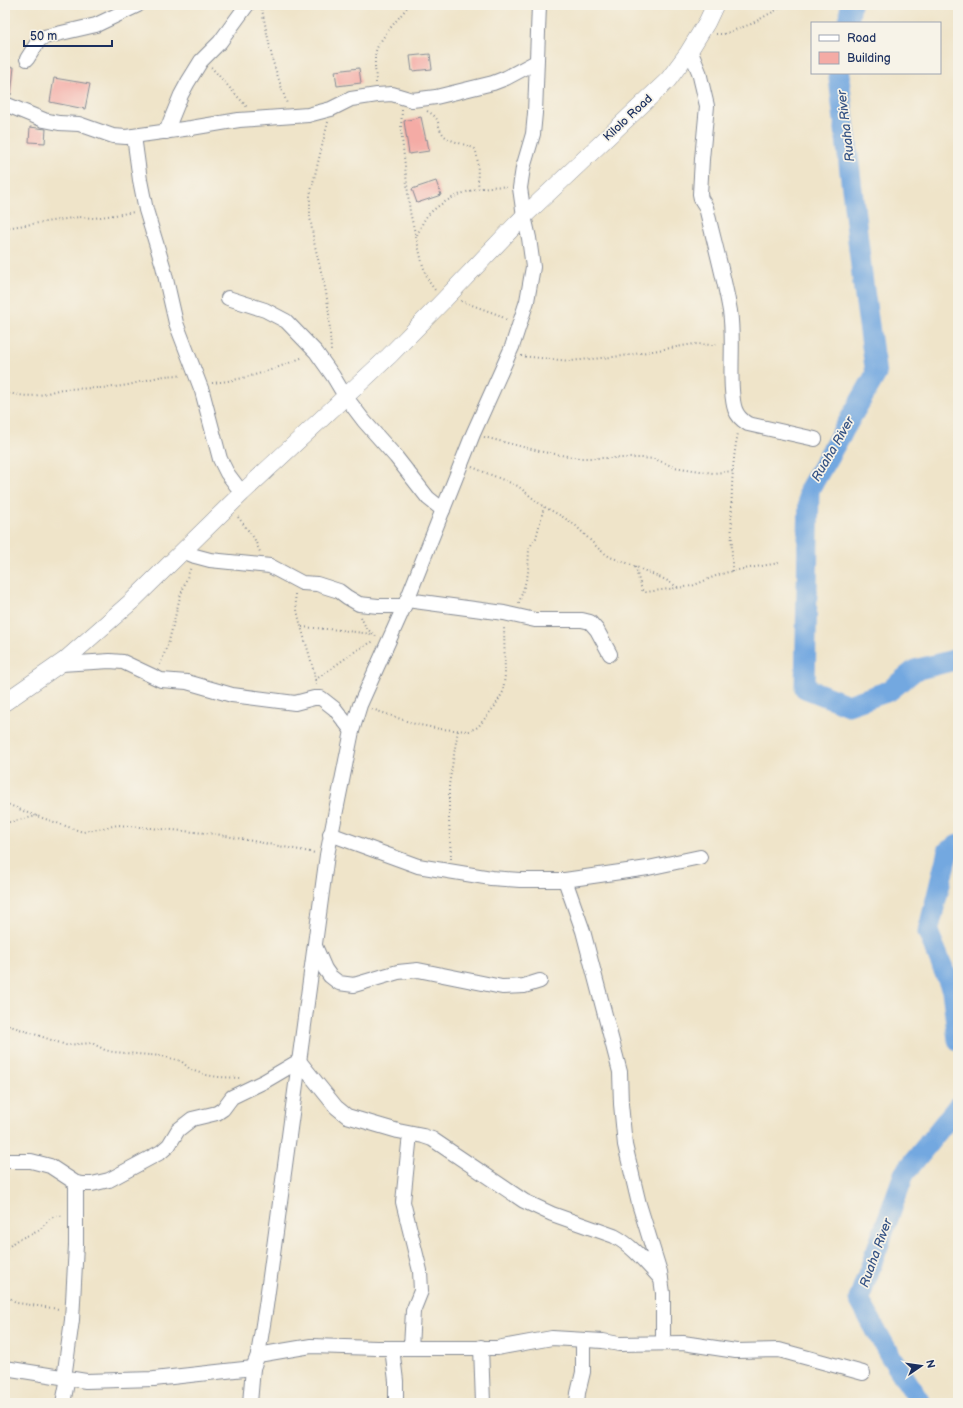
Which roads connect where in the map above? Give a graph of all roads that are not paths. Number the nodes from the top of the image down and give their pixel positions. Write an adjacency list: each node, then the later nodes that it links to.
1 (138, 5): 6 (street)
2 (247, 5): 9 (street)
3 (539, 5): 7 (street)
4 (715, 5): 5 (main road, Kilolo Road)
5 (690, 50): 11 (main road, Kilolo Road); 14 (street)
6 (27, 59)
7 (536, 62): 9 (street); 11 (street)
8 (5, 104): 10 (street)
9 (166, 132): 10 (street)
10 (134, 136): 15 (street)
11 (524, 216): 13 (main road, Kilolo Road); 16 (street)
12 (228, 298): 13 (street)
13 (345, 396): 15 (main road, Kilolo Road); 16 (street)
14 (815, 439)
15 (242, 493): 17 (main road, Kilolo Road)
16 (443, 510): 18 (street)
17 (189, 554): 18 (street); 20 (main road, Kilolo Road)
18 (406, 603): 19 (street); 22 (street)
19 (610, 654)
20 (61, 664): 21 (main road, Kilolo Road); 22 (street)
21 (5, 702)
22 (352, 731): 23 (street)
23 (330, 834): 25 (street); 26 (street)
24 (700, 857): 25 (street)
25 (566, 880): 32 (street)
26 (315, 946): 27 (street); 28 (street)
27 (540, 981)
28 (299, 1061): 29 (street); 31 (street); 38 (street)
29 (410, 1134): 32 (street); 37 (street)
30 (5, 1161): 31 (street)
31 (76, 1183): 41 (street)
32 (661, 1279): 34 (street)
33 (583, 1341): 34 (street); 35 (street); 46 (street)
34 (663, 1343): 40 (street)
35 (481, 1347): 37 (street); 45 (street)
36 (392, 1348): 37 (street); 38 (street); 44 (street)
37 (411, 1348)
38 (255, 1361): 41 (street); 43 (street)
39 (5, 1368): 41 (street)
40 (863, 1373)
41 (66, 1378): 42 (street)
42 (63, 1403)
43 (250, 1403)
44 (396, 1403)
45 (482, 1403)
46 (578, 1403)

